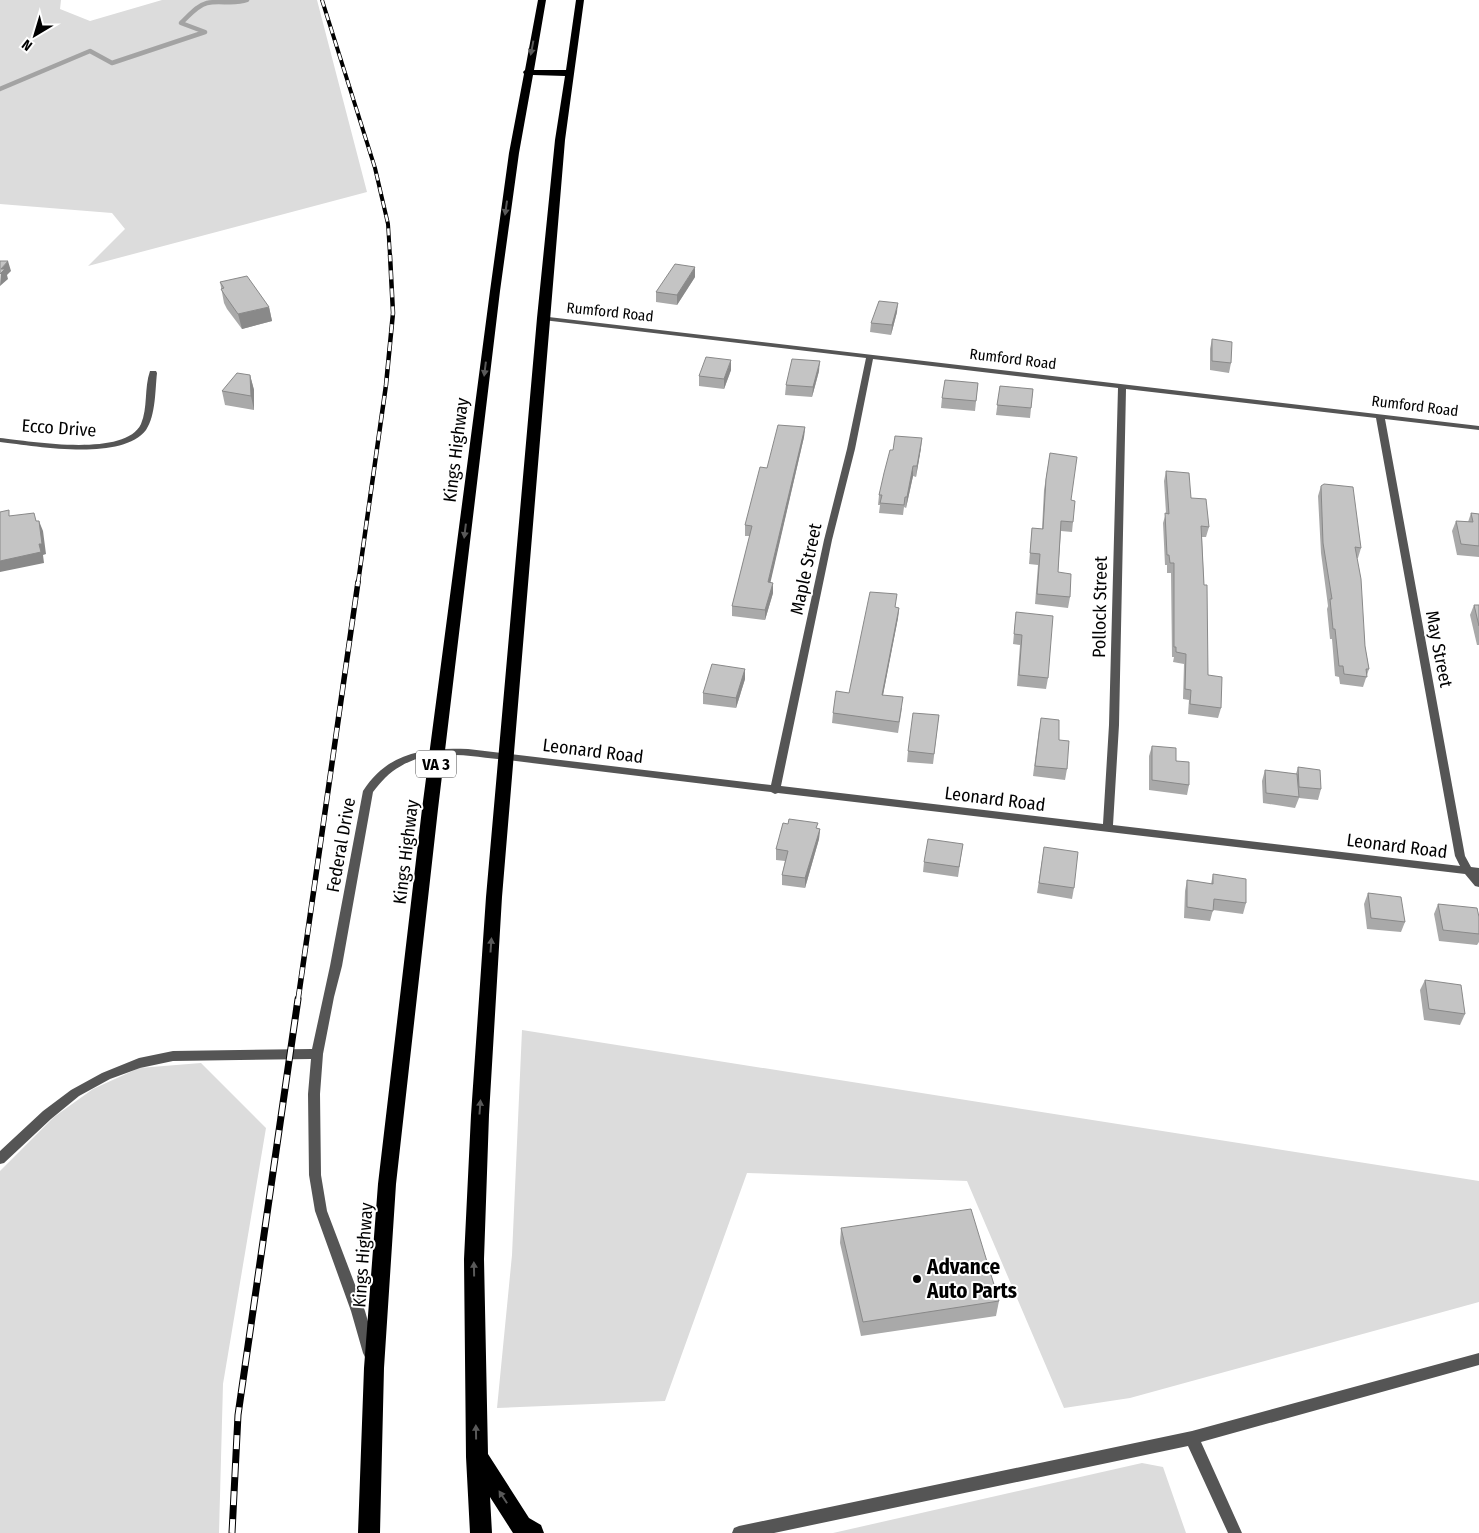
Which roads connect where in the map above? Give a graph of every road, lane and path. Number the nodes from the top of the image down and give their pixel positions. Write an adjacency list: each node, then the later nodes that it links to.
1 (542, 0): 3 (highway, Kings Highway / VA 3, one-way to 3)
2 (580, 0): 4 (highway)
3 (527, 72): 4 (highway); 12 (highway, Kings Highway / VA 3, one-way to 12)
4 (569, 73): 5 (highway)
5 (543, 318): 6 (street, Rumford Road); 13 (highway)
6 (870, 356): 8 (street, Rumford Road); 14 (street, Maple Street)
7 (153, 373): 11 (street, Ecco Drive)
8 (1122, 386): 9 (street, Rumford Road); 15 (street, Pollock Street)
9 (1380, 416): 10 (street, Rumford Road); 16 (street, May Street)
10 (1479, 428)
11 (0, 440)
12 (438, 750): 13 (street, Federal Drive); 18 (street, Federal Drive); 21 (highway, Kings Highway / VA 3)
13 (507, 757): 14 (street, Leonard Road); 23 (highway, one-way to 13)
14 (775, 790): 15 (street, Leonard Road)
15 (1108, 829): 16 (street, Leonard Road)
16 (1474, 872): 17 (street, May Street)
17 (1479, 883)
18 (318, 1054): 19 (street); 21 (street, Federal Drive)
19 (0, 1159)
20 (1479, 1359): 22 (street)
21 (374, 1368): 24 (highway, Kings Highway / VA 3)
22 (1192, 1438): 27 (street); 28 (street)
23 (477, 1456): 25 (highway); 26 (highway, one-way to 23)
24 (369, 1533)
25 (480, 1533)
26 (534, 1533)
27 (740, 1533)
28 (1235, 1533)

